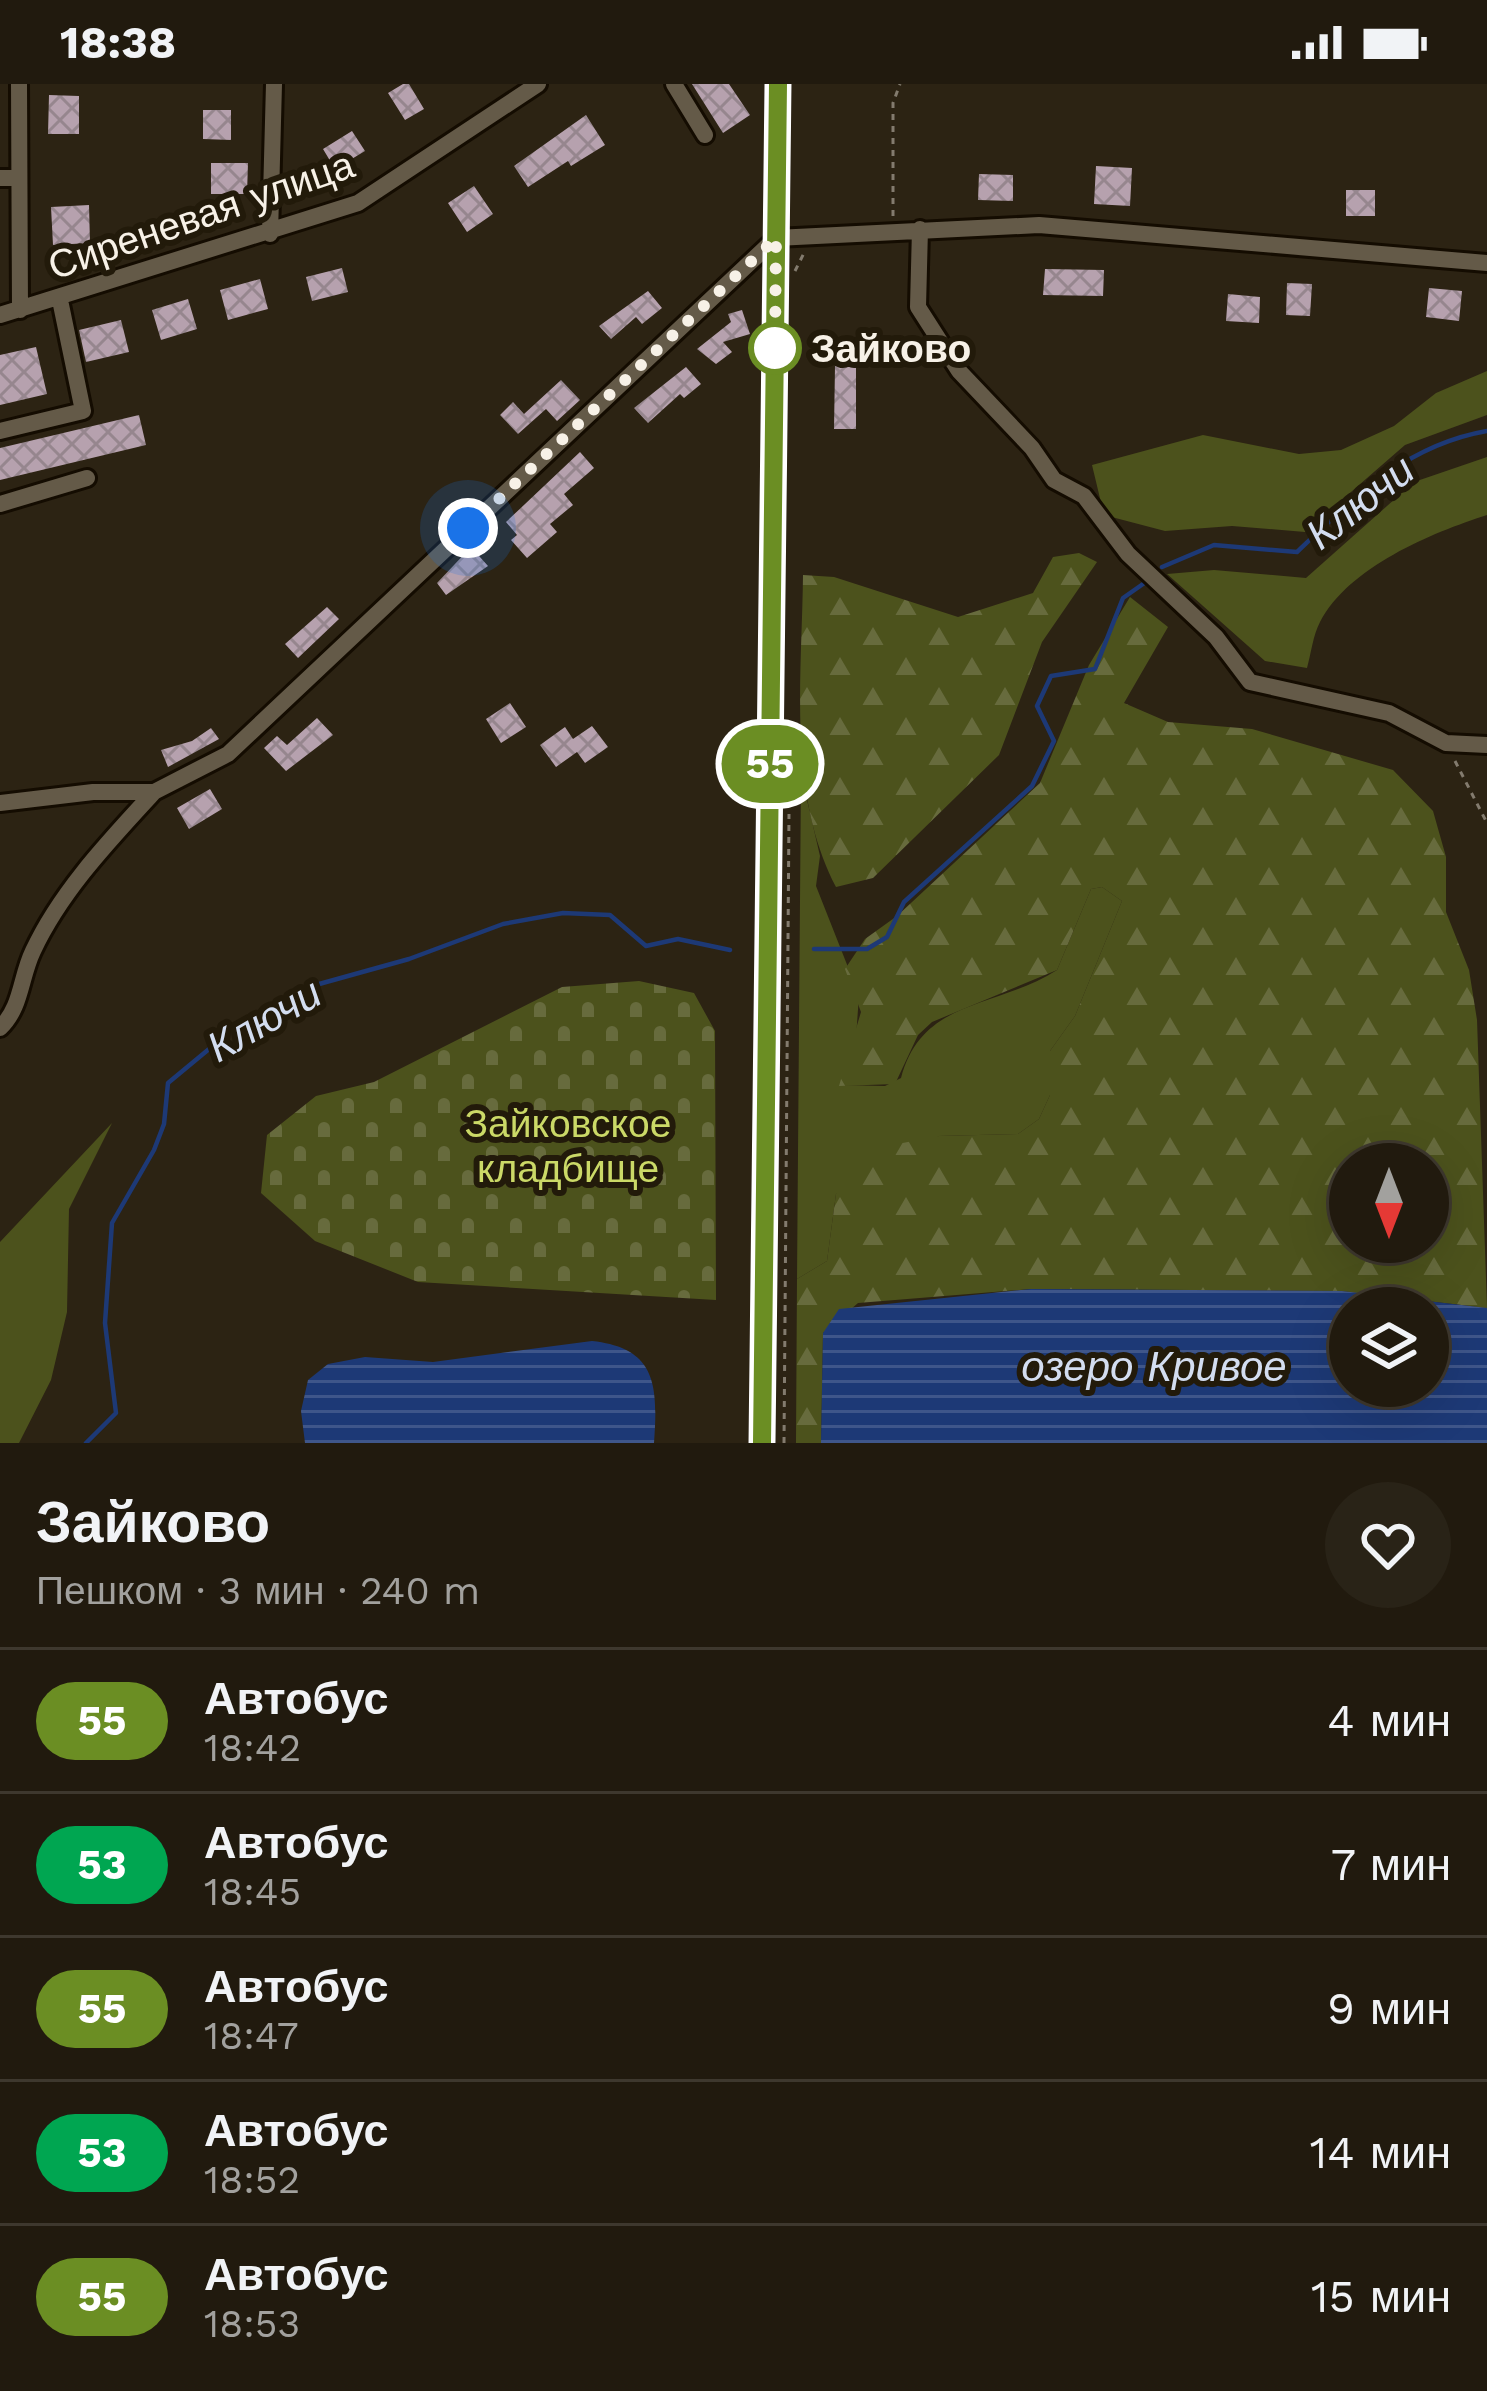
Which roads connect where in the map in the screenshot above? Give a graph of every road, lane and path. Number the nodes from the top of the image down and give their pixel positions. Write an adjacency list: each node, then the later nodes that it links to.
1 (19, 84): 8 (street)
2 (274, 84): 11 (street)
3 (538, 84): 11 (street, Сиреневая улица)
4 (674, 84): 7 (street)
5 (778, 84): 13 (main road)
6 (900, 84): 10 (path)
7 (705, 135)
8 (9, 178): 17 (street)
9 (920, 229): 10 (street); 14 (street); 22 (street)
10 (893, 230): 12 (street)
11 (270, 234): 16 (street, Сиреневая улица)
12 (803, 234): 13 (street); 15 (path)
13 (776, 238): 24 (street); 29 (main road)
14 (1487, 263)
15 (793, 274)
16 (60, 300): 17 (street, Сиреневая улица); 19 (street)
17 (20, 310): 18 (street, Сиреневая улица)
18 (0, 315)
19 (0, 430)
20 (87, 478): 21 (street)
21 (0, 504)
22 (1446, 743): 23 (street); 27 (path)
23 (1487, 745)
24 (154, 792): 26 (street); 28 (street)
25 (789, 799): 30 (path)
26 (0, 802)
27 (1487, 823)
28 (0, 1028)
29 (762, 1443)
30 (784, 1443)

